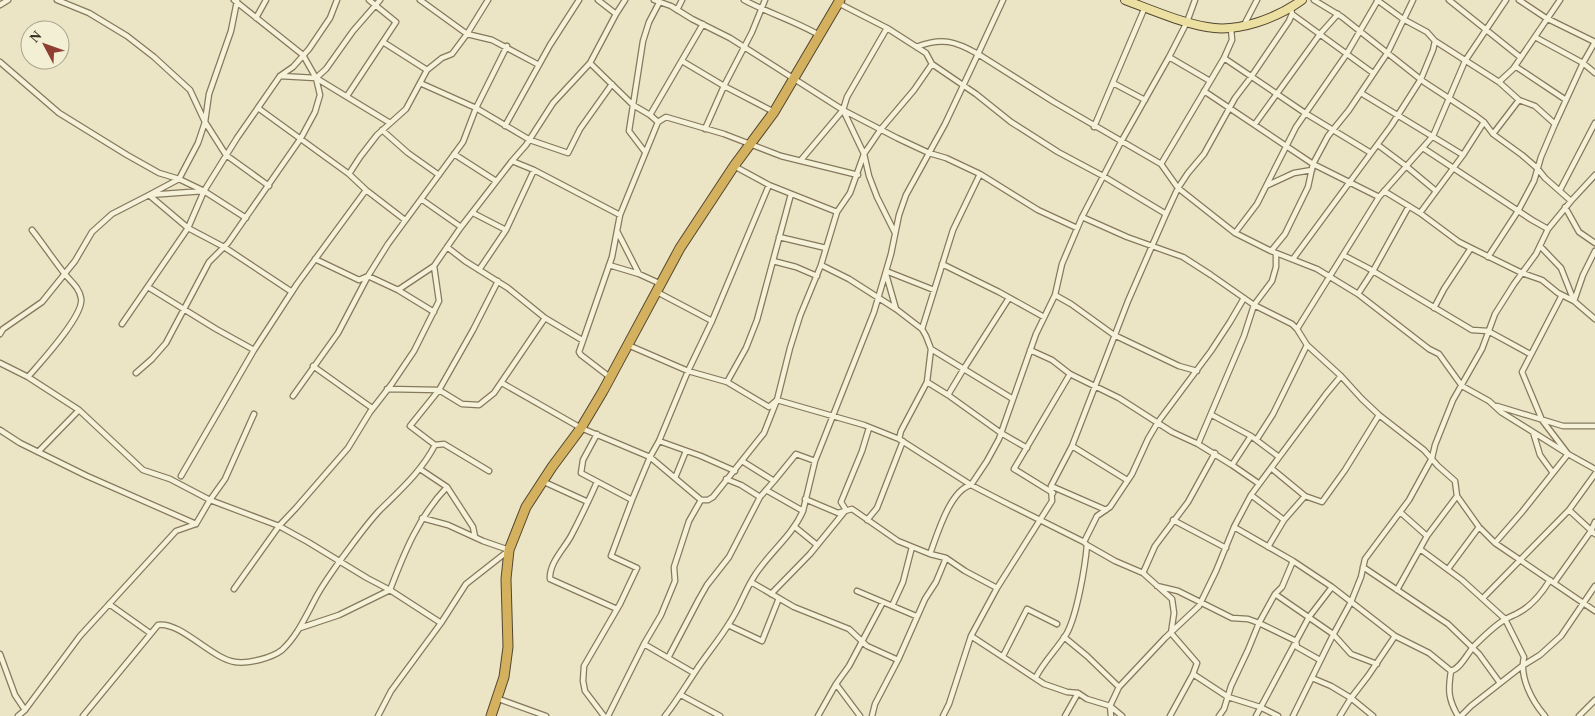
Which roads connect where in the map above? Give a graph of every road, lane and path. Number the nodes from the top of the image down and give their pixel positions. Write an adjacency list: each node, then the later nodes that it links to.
1 (8, 0): 30 (street)
2 (57, 0): 106 (street)
3 (266, 0): 39 (street)
4 (337, 0): 61 (street)
5 (369, 0): 32 (street)
6 (380, 0): 32 (street)
7 (420, 0): 49 (street)
8 (488, 0): 49 (street)
9 (579, 0): 71 (street)
10 (598, 0): 37 (street)
11 (625, 0): 37 (street)
12 (654, 0): 31 (street)
13 (682, 0): 34 (street)
14 (744, 0): 35 (street)
15 (765, 0): 35 (street)
16 (1003, 0): 60 (street)
17 (1125, 0): 33 (main road)
18 (1195, 0): 42 (street)
19 (1258, 0): 44 (street)
20 (1302, 0): 36 (main road)
21 (1314, 0): 38 (street)
22 (1378, 0): 41 (street); 48 (street)
23 (1413, 0): 41 (street)
24 (1449, 0): 47 (street)
25 (1506, 0): 47 (street)
26 (1519, 0): 40 (street)
27 (1560, 0): 40 (street)
28 (236, 1): 39 (street); 106 (street)
29 (839, 1): 45 (street); 51 (highway)
30 (2, 3)
31 (660, 3): 34 (street); 97 (street)
32 (376, 5): 53 (street); 79 (street)
33 (1145, 7): 42 (main road); 85 (street)
34 (677, 10): 43 (street)
35 (762, 10): 51 (street); 57 (street)
36 (1292, 11): 44 (main road); 50 (street); 78 (street)
37 (616, 14): 69 (street)
38 (1338, 14): 48 (street); 50 (street)
39 (256, 18): 61 (street)
40 (1546, 18): 52 (street); 55 (street)
41 (1403, 19): 54 (street); 59 (street)
42 (1187, 22): 46 (main road); 63 (street)
43 (703, 24): 57 (street); 66 (street)
44 (1244, 25): 46 (main road)
45 (887, 28): 58 (street); 101 (street)
46 (1231, 28): 65 (street)
47 (1486, 30): 64 (street); 67 (street)
48 (1360, 31): 59 (street); 62 (street)
49 (467, 34): 56 (street); 74 (street)
50 (1320, 34): 62 (street); 91 (street)
51 (819, 35): 81 (highway)
52 (1535, 36): 64 (street); 70 (street)
53 (383, 42): 74 (street); 92 (street)
54 (1435, 42): 67 (street); 80 (street)
55 (1595, 42): 70 (street)
56 (507, 46): 71 (street); 99 (street)
57 (744, 47): 81 (street); 87 (street)
58 (916, 47): 60 (street); 72 (street)
59 (1388, 52): 75 (street); 80 (street)
60 (978, 54): 88 (street); 114 (street)
61 (303, 55): 77 (street); 79 (street)
62 (1346, 55): 75 (street); 103 (street)
63 (1170, 57): 82 (street); 94 (street)
64 (1520, 57): 73 (street)
65 (1224, 58): 78 (street); 82 (street)
66 (682, 61): 87 (street); 104 (street)
67 (1465, 61): 83 (street); 93 (street)
68 (0, 62): 151 (street)
69 (590, 63): 86 (street); 122 (street)
70 (1583, 63): 76 (street); 96 (street)
71 (539, 64): 113 (street)
72 (932, 64): 88 (street); 116 (street)
73 (1515, 66): 83 (street); 96 (street)
74 (426, 70): 84 (street)
75 (1373, 73): 90 (street)
76 (1595, 73)
77 (280, 76): 79 (street); 98 (street)
78 (1252, 77): 91 (street); 100 (street)
79 (316, 78): 92 (street); 121 (street)
80 (1421, 79): 93 (street); 105 (street)
81 (793, 80): 101 (street); 102 (highway)
82 (1210, 81): 89 (street)
83 (1499, 82): 95 (street)
84 (420, 83): 99 (street); 107 (street)
85 (1113, 83): 94 (street); 114 (street)
86 (612, 84): 97 (street); 122 (street)
87 (724, 86): 102 (street); 115 (street)
88 (964, 86): 129 (street); 150 (street)
89 (1204, 91): 100 (street); 137 (street)
90 (1361, 93): 105 (street); 117 (street)
91 (1277, 95): 103 (street); 111 (street)
92 (347, 96): 107 (street)
93 (1449, 99): 109 (street); 120 (street)
94 (1145, 100): 123 (street)
95 (1519, 100): 112 (street); 119 (street)
96 (1566, 100): 112 (street)
97 (633, 105): 104 (street); 128 (street)
98 (258, 108): 121 (street); 133 (street)
99 (476, 108): 113 (street); 131 (street)
100 (1229, 109): 111 (street); 157 (street)
101 (843, 110): 116 (street); 132 (street); 135 (street)
102 (774, 112): 124 (highway)
103 (1305, 113): 117 (street); 126 (street)
104 (650, 115): 108 (street)
105 (1397, 115): 120 (street); 125 (street)
106 (205, 122): 133 (street); 151 (street)
107 (390, 122): 118 (street)
108 (658, 122): 115 (street); 128 (street)
109 (1484, 122): 119 (street); 134 (street)
110 (1595, 123): 159 (street)
111 (1255, 124): 126 (street)
112 (1555, 124): 142 (street)
113 (505, 126): 122 (street)
114 (1094, 127): 123 (street)
115 (705, 129): 124 (street)
116 (881, 129): 129 (street); 132 (street)
117 (1334, 129): 130 (street); 138 (street)
118 (382, 130): 145 (street); 147 (street)
119 (1493, 134): 142 (street)
120 (1433, 136): 127 (street); 134 (street)
121 (301, 138): 145 (street); 155 (street)
122 (530, 140): 136 (street)
123 (1121, 142): 137 (street); 150 (street)
124 (749, 145): 135 (street); 139 (highway)
125 (1378, 145): 130 (street); 140 (street)
126 (1288, 146): 138 (street); 156 (street)
127 (1423, 148): 140 (street); 141 (street)
128 (645, 152): 175 (street)
129 (929, 153): 146 (street); 187 (street)
130 (1372, 153): 153 (street)
131 (454, 154): 147 (street); 152 (street)
132 (864, 154): 148 (street); 187 (street)
133 (226, 155): 155 (street); 160 (street)
134 (1463, 155): 141 (street)
135 (800, 160): 148 (street)
136 (512, 161): 143 (street); 152 (street)
137 (1161, 164): 157 (street)
138 (1313, 164): 144 (street); 153 (street)
139 (734, 166): 154 (street); 219 (highway)
140 (1406, 166): 161 (street); 162 (street)
141 (1452, 168): 162 (street); 170 (street)
142 (1537, 168): 159 (street); 170 (street)
143 (534, 170): 175 (street); 184 (street)
144 (1312, 170): 156 (street); 196 (street)
145 (349, 174): 158 (street)
146 (980, 174): 181 (street); 204 (street)
147 (439, 175): 166 (street)
148 (858, 175): 172 (street)
149 (1595, 175): 167 (street)
150 (1103, 176): 174 (street); 176 (street)
151 (179, 179): 160 (street); 164 (street)
152 (496, 181): 171 (street)
153 (1349, 182): 165 (street); 202 (street)
154 (769, 185): 163 (street); 238 (street)
155 (269, 186): 177 (street)
156 (1267, 186): 186 (street)
157 (1178, 188): 174 (street); 186 (street)
158 (366, 190): 178 (street); 201 (street)
159 (1560, 190): 167 (street)
160 (204, 191): 164 (street); 177 (street); 180 (street)
161 (1384, 191): 165 (street); 168 (street)
162 (1436, 191): 173 (street)
163 (791, 194): 172 (street); 188 (street)
164 (149, 195): 180 (street); 212 (street)
165 (1379, 197): 199 (street)
166 (421, 199): 178 (street); 179 (street)
167 (1571, 201): 169 (street)
168 (1409, 206): 173 (street); 210 (street)
169 (1565, 207): 182 (street); 189 (street)
170 (1518, 211): 182 (street); 200 (street)
171 (473, 212): 179 (street); 184 (street)
172 (837, 212): 194 (street)
173 (1420, 212): 195 (street)
174 (1166, 214): 190 (street)
175 (620, 215): 185 (street)
176 (1082, 217): 181 (street); 190 (street)
177 (246, 218): 192 (street)
178 (405, 220): 214 (street)
179 (461, 227): 193 (street)
180 (188, 228): 192 (street); 218 (street)
181 (1077, 228): 224 (street)
182 (1548, 229): 191 (street)
183 (32, 230): 212 (street)
184 (506, 230): 208 (street)
185 (616, 230): 207 (street); 213 (street)
186 (1235, 233): 196 (street)
187 (896, 234): 209 (street)
188 (779, 237): 194 (street); 203 (street)
189 (1595, 243)
190 (1152, 246): 228 (street); 244 (street)
191 (1540, 246): 211 (street); 229 (street)
192 (224, 247): 222 (street); 233 (street)
193 (447, 247): 206 (street); 208 (street)
194 (826, 248): 205 (street)
195 (1471, 248): 200 (street); 232 (street)
196 (1271, 251): 198 (street)
197 (1595, 251): 229 (street)
198 (1276, 253): 202 (street); 230 (street)
199 (1343, 256): 210 (street); 216 (street)
200 (1488, 257): 211 (street)
201 (315, 259): 214 (street); 222 (street)
202 (1294, 259): 216 (street)
203 (773, 261): 215 (street); 263 (street)
204 (942, 264): 221 (street); 227 (street)
205 (821, 265): 215 (street); 226 (street)
206 (434, 266): 220 (street); 234 (street)
207 (609, 266): 213 (street); 245 (street)
208 (479, 270): 217 (street)
209 (885, 272): 221 (street); 226 (street); 231 (street)
210 (1373, 272): 223 (street); 232 (street)
211 (1522, 273): 225 (street); 242 (street)
212 (65, 274): 243 (street); 260 (street)
213 (639, 274): 219 (street)
214 (368, 276): 220 (street); 253 (street)
215 (817, 276): 272 (street)
216 (1330, 277): 223 (street); 241 (street)
217 (498, 281): 236 (street); 268 (street)
218 (148, 288): 233 (street); 239 (street)
219 (659, 288): 238 (street); 246 (highway)
220 (398, 290): 234 (street)
221 (934, 290): 240 (street)
222 (292, 292): 249 (street)
223 (1358, 294): 266 (street)
224 (1055, 295): 235 (street); 244 (street)
225 (1562, 295): 229 (street); 251 (street)
226 (878, 296): 231 (street); 277 (street)
227 (1009, 298): 235 (street); 254 (street)
228 (1244, 298): 230 (street); 256 (street)
229 (1574, 301): 237 (street)
230 (1254, 305): 241 (street); 278 (street)
231 (896, 308): 240 (street)
232 (1434, 308): 242 (street)
233 (184, 309): 249 (street); 257 (street)
234 (434, 312): 267 (street)
235 (1044, 317): 250 (street)
236 (545, 318): 245 (street); 262 (street)
237 (1595, 319)
238 (712, 321): 255 (street)
239 (122, 324)
240 (922, 329): 248 (street)
241 (1297, 329): 247 (street)
242 (1488, 331): 251 (street); 266 (street)
243 (0, 334)
244 (1114, 335): 256 (street); 265 (street)
245 (582, 340): 261 (street)
246 (628, 345): 255 (street); 261 (highway)
247 (1308, 345): 259 (street); 290 (street)
248 (930, 349): 254 (street); 264 (street)
249 (254, 350): 314 (street)
250 (1030, 350): 258 (street); 271 (street)
251 (1530, 354): 280 (street)
252 (0, 363): 260 (street)
253 (313, 366): 270 (street); 274 (street)
254 (963, 370): 269 (street); 271 (street)
255 (688, 371): 263 (street); 292 (street)
256 (1197, 372): 281 (street)
257 (136, 373)
258 (1070, 374): 265 (street); 296 (street)
259 (1341, 376): 279 (street); 302 (street)
260 (28, 377): 275 (street)
261 (611, 378): 283 (highway)
262 (502, 382): 268 (street); 283 (street)
263 (727, 382): 272 (street)
264 (927, 382): 269 (street); 291 (street)
265 (1096, 386): 281 (street); 295 (street)
266 (1462, 386): 273 (street); 303 (street)
267 (388, 389): 268 (street); 274 (street)
268 (438, 390): 294 (street)
269 (948, 395): 287 (street)
270 (293, 396)
271 (1013, 399): 287 (street)
272 (778, 400): 277 (street); 304 (street)
273 (1494, 405): 280 (street); 286 (street)
274 (372, 408): 348 (street)
275 (80, 410): 298 (street); 332 (street)
276 (254, 414): 332 (street)
277 (833, 415): 284 (street); 305 (street)
278 (1212, 415): 289 (street); 293 (street)
279 (1380, 415): 303 (street); 328 (street)
280 (1542, 420): 282 (street); 300 (street)
281 (1158, 422): 293 (street); 317 (street)
282 (1595, 426)
283 (581, 428): 288 (street); 318 (highway)
284 (869, 428): 291 (street); 336 (street)
285 (0, 430): 298 (street)
286 (1532, 432): 300 (street); 312 (street)
287 (1001, 433): 296 (street); 321 (street)
288 (597, 434): 301 (street); 320 (street)
289 (1251, 436): 290 (street); 306 (street)
290 (1256, 439): 302 (street)
291 (901, 440): 321 (street); 342 (street)
292 (659, 441): 297 (street); 301 (street)
293 (1198, 444): 299 (street)
294 (435, 445): 308 (street); 310 (street)
295 (1072, 446): 317 (street); 323 (street)
296 (1027, 448): 326 (street)
297 (686, 451): 311 (street); 315 (street)
298 (38, 452): 347 (street)
299 (1215, 454): 306 (street); 344 (street)
300 (1568, 454): 309 (street); 312 (street)
301 (650, 457): 315 (street); 333 (street)
302 (1279, 457): 307 (street)
303 (1432, 458): 329 (street); 340 (street)
304 (742, 461): 311 (street); 319 (street)
305 (815, 461): 319 (street); 331 (street)
306 (1232, 465): 322 (street)
307 (1271, 468): 322 (street); 328 (street)
308 (420, 469): 324 (street); 365 (street)
309 (1595, 469)
310 (489, 471)
311 (734, 472): 316 (street)
312 (1553, 473): 355 (street)
313 (1595, 474): 338 (street)
314 (181, 476)
315 (675, 478): 334 (street)
316 (726, 479): 330 (street); 334 (street)
317 (1128, 480): 337 (street)
318 (542, 481): 335 (street); 362 (highway)
319 (774, 481): 325 (street)
320 (597, 482): 333 (street); 335 (street)
321 (971, 484): 343 (street); 363 (street)
322 (1258, 484): 327 (street)
323 (1051, 486): 326 (street); 337 (street)
324 (447, 487): 341 (street); 354 (street)
325 (766, 490): 330 (street); 339 (street)
326 (1053, 494): 343 (street)
327 (1251, 495): 345 (street); 351 (street)
328 (1304, 496): 345 (street)
329 (1457, 496): 349 (street); 353 (street)
330 (760, 497): 413 (street)
331 (805, 499): 336 (street); 339 (street)
332 (210, 500): 347 (street); 348 (street)
333 (632, 500): 391 (street)
334 (701, 500): 409 (street)
335 (588, 502): 391 (street)
336 (846, 510): 342 (street); 357 (street)
337 (1106, 510): 356 (street)
338 (1569, 510): 352 (street); 367 (street)
339 (803, 511): 350 (street)
340 (1400, 512): 353 (street); 368 (street)
341 (422, 518): 354 (street); 378 (street)
342 (867, 520): 358 (street)
343 (1040, 520): 356 (street); 376 (street)
344 (1173, 520): 360 (street); 370 (street)
345 (1284, 520): 359 (street)
346 (1595, 522): 352 (street)
347 (196, 524): 389 (street)
348 (279, 526): 365 (street); 377 (street)
349 (1480, 526): 355 (street); 369 (street)
350 (795, 527): 357 (street); 372 (street)
351 (1234, 528): 359 (street); 360 (street)
352 (1593, 533): 371 (street)
353 (1427, 536): 361 (street)
354 (475, 537): 362 (street)
355 (1495, 543): 367 (street)
356 (1085, 544): 370 (street); 406 (street)
357 (817, 545): 381 (street)
358 (912, 547): 363 (street); 390 (street)
359 (1268, 547): 366 (street)
360 (1226, 548): 386 (street)
361 (1420, 549): 369 (street); 379 (street)
362 (509, 550): 396 (street); 429 (highway)
363 (930, 554): 364 (street)
364 (946, 558): 376 (street); 393 (street)
365 (340, 561): 378 (street); 400 (street)
366 (1293, 561): 374 (street); 382 (street)
367 (1520, 562): 371 (street); 384 (street)
368 (1363, 567): 379 (street); 387 (street)
369 (1448, 569): 384 (street)
370 (1142, 573): 373 (street)
371 (1552, 581): 388 (street); 395 (street)
372 (751, 582): 381 (street); 399 (street)
373 (1158, 586): 386 (street); 402 (street)
374 (1332, 586): 387 (street); 394 (street)
375 (1595, 586): 388 (street)
376 (997, 588): 404 (street)
377 (234, 589)
378 (390, 590): 396 (street); 400 (street)
379 (1397, 590): 410 (street)
380 (857, 591): 385 (street)
381 (771, 594): 383 (street)
382 (1275, 594): 394 (street); 397 (street)
383 (779, 598): 399 (street); 407 (street)
384 (1483, 598): 395 (street)
385 (883, 602): 390 (street); 407 (street)
386 (1202, 602): 397 (street); 402 (street)
387 (1351, 602): 403 (street); 405 (street)
388 (1584, 603): 392 (street); 417 (street)
389 (109, 604): 401 (street); 434 (street)
390 (892, 606): 393 (street)
391 (617, 609): 440 (street)
392 (1595, 611)
393 (916, 616): 414 (street)
394 (1309, 617): 403 (street); 408 (street)
395 (1505, 619): 410 (street); 417 (street)
396 (441, 623): 437 (street)
397 (1259, 623): 408 (street); 428 (street)
398 (1057, 624): 412 (street)
399 (728, 625): 419 (street)
400 (300, 628): 401 (street)
401 (150, 633): 436 (street)
402 (1171, 633): 420 (street); 425 (street)
403 (1334, 634): 415 (street); 416 (street)
404 (971, 636): 412 (street); 447 (street)
405 (1396, 636): 416 (street); 418 (street)
406 (1064, 637): 421 (street); 425 (street)
407 (862, 640): 414 (street); 424 (street)
408 (1296, 642): 415 (street); 433 (street)
409 (644, 644): 413 (street); 441 (street)
410 (1473, 648): 418 (street); 423 (street)
411 (0, 654): 434 (street)
412 (1003, 656): 421 (street)
413 (668, 658): 419 (street)
414 (898, 660): 446 (street)
415 (1320, 660): 422 (street)
416 (1377, 664): 430 (street)
417 (1522, 666): 423 (street); 459 (street)
418 (1451, 671): 458 (street)
419 (694, 673): 427 (street)
420 (1193, 674): 428 (street); 451 (street)
421 (1036, 677): 426 (street)
422 (1312, 678): 430 (street); 455 (street)
423 (1500, 683): 458 (street)
424 (836, 684): 444 (street); 445 (street)
425 (1119, 687): 432 (street)
426 (1078, 694): 432 (street); 448 (street)
427 (682, 695): 442 (street); 443 (street)
428 (1228, 697): 433 (street); 452 (street)
429 (496, 698): 438 (highway); 439 (street)
430 (1351, 698): 456 (street); 457 (street)
431 (1595, 700): 460 (street)
432 (1110, 706): 449 (street); 450 (street)
433 (1260, 707): 453 (street); 454 (street)
434 (25, 710): 435 (street)
435 (18, 716)
436 (83, 716)
437 (378, 716)
438 (491, 716)
439 (546, 716)
440 (604, 716)
441 (608, 716)
442 (665, 716)
443 (720, 716)
444 (818, 716)
445 (860, 716)
446 (872, 716)
447 (943, 716)
448 (1065, 716)
449 (1111, 716)
450 (1122, 716)
451 (1170, 716)
452 (1219, 716)
453 (1256, 716)
454 (1278, 716)
455 (1293, 716)
456 (1340, 716)
457 (1373, 716)
458 (1460, 716)
459 (1545, 716)
460 (1579, 716)

